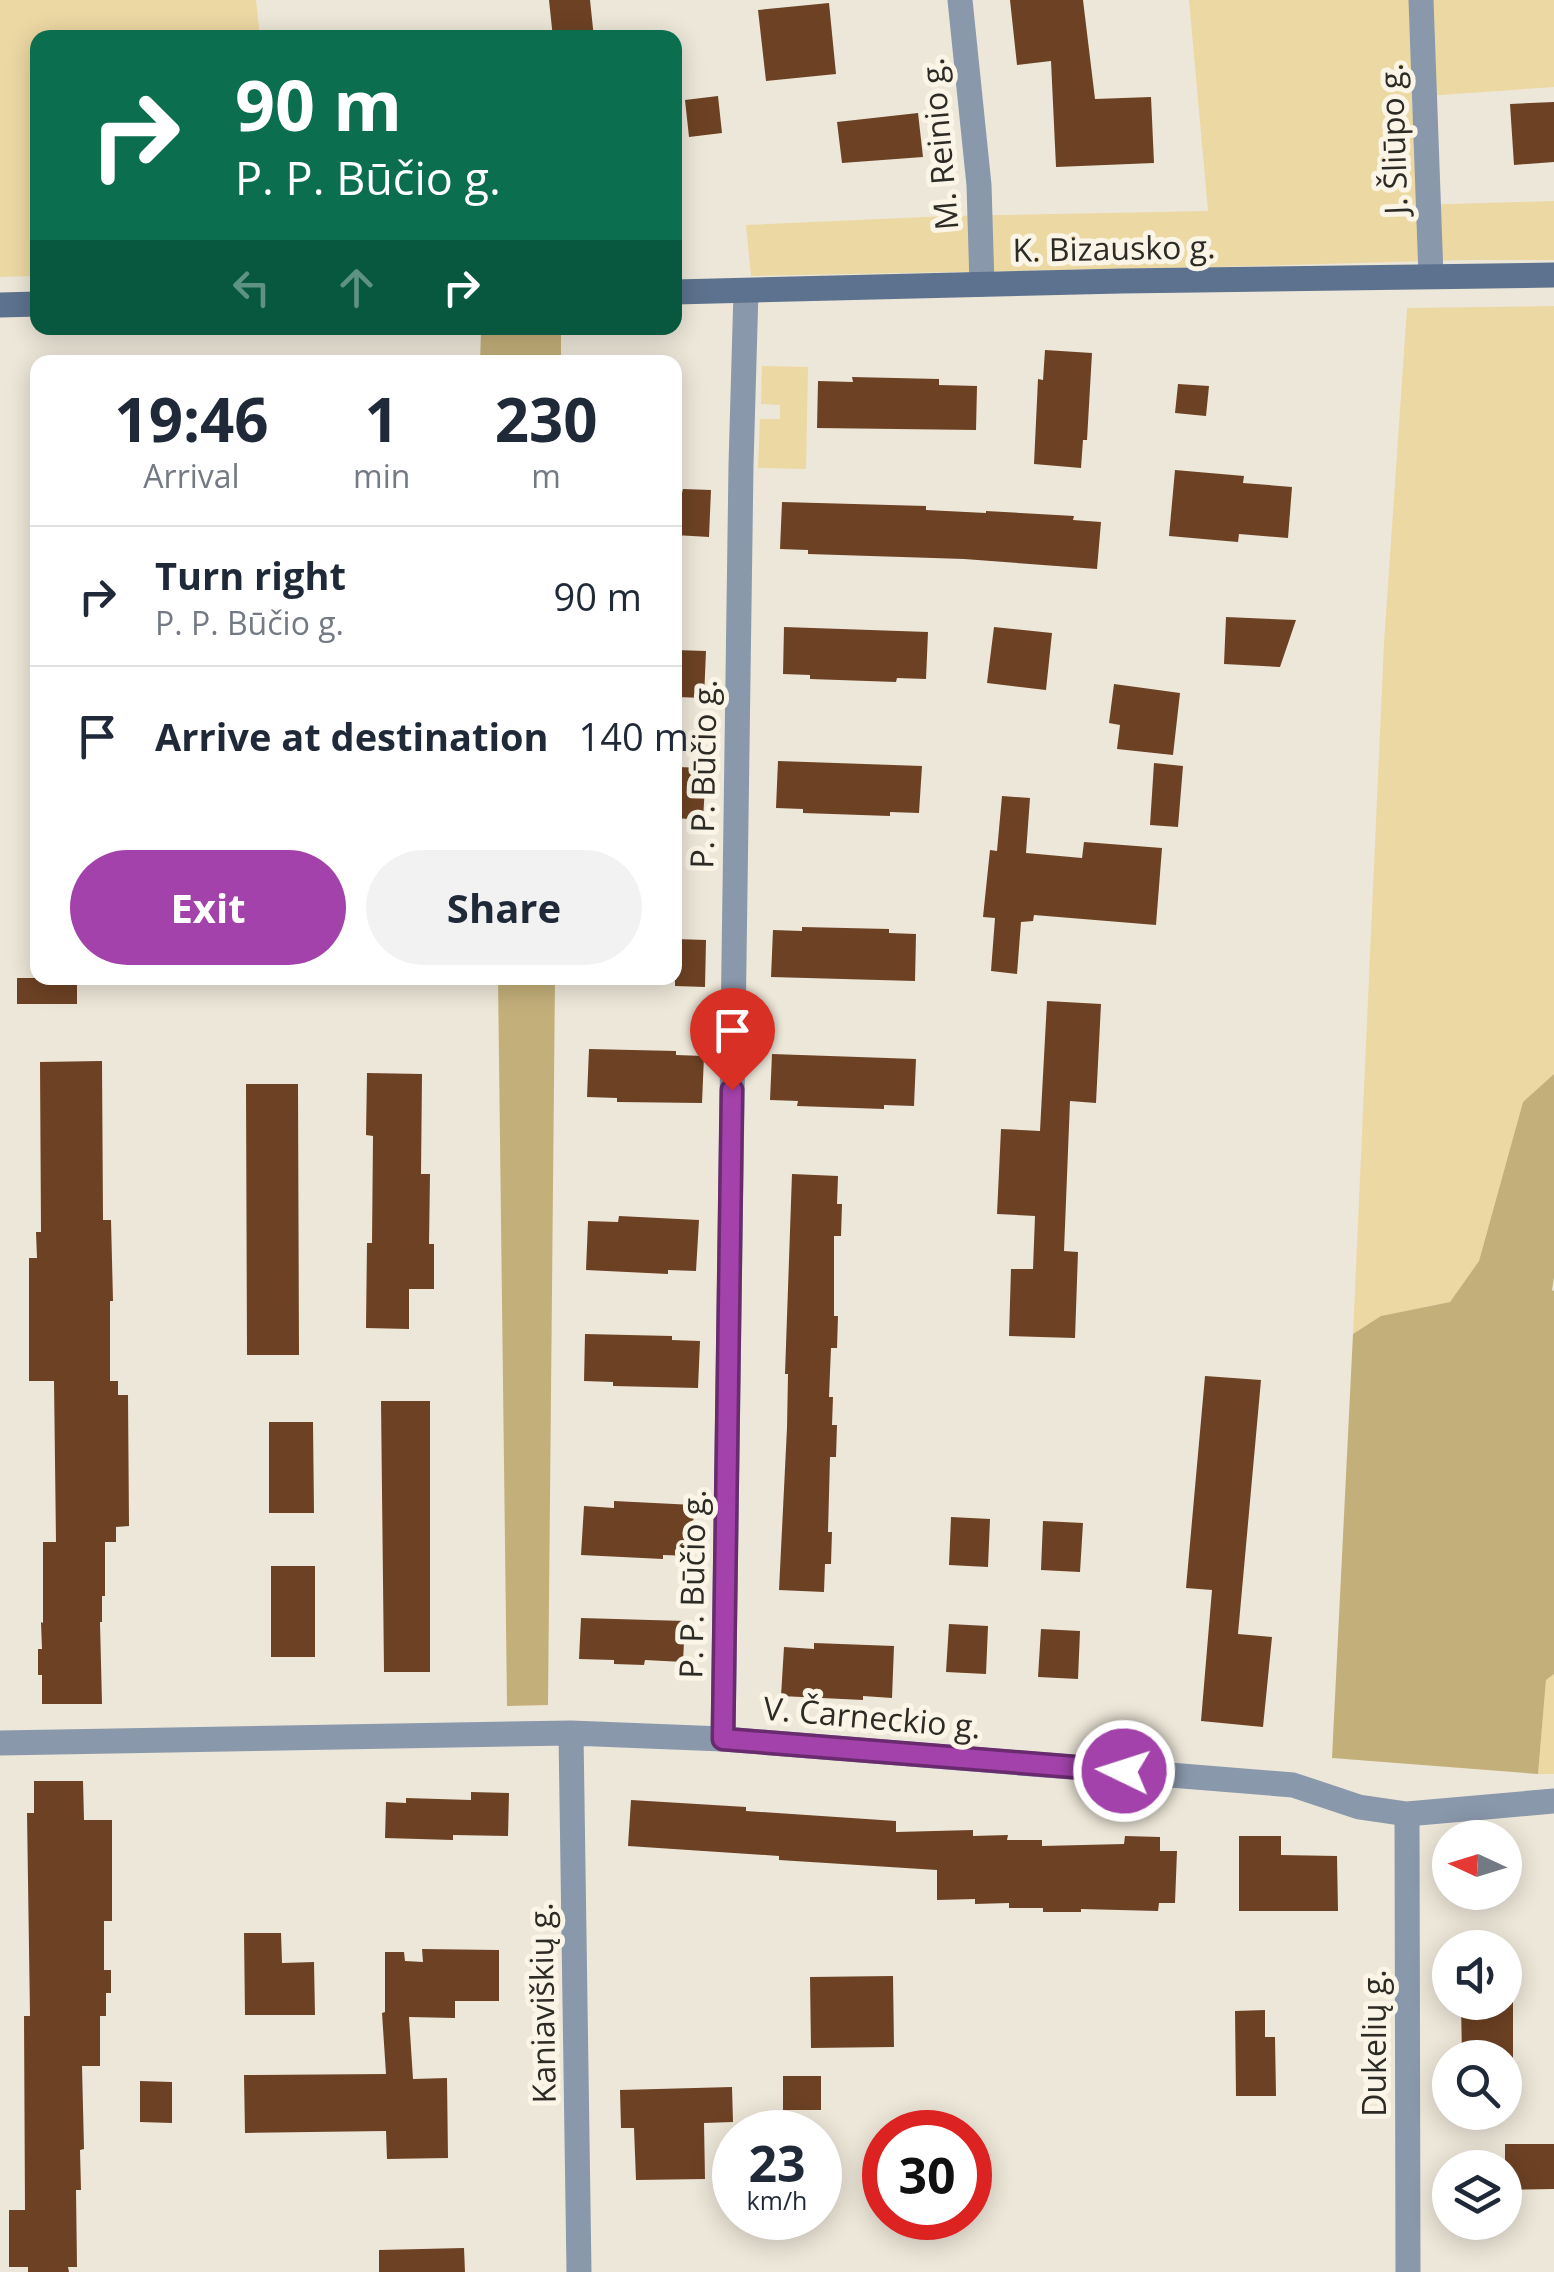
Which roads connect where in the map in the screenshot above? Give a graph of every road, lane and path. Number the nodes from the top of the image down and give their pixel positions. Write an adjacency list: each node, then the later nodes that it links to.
1 (960, 0): 5 (street, M. Reinio g.)
2 (1421, 0): 4 (street, J. Šliūpo g.)
3 (1554, 275): 4 (street, K. Bizausko g.)
4 (1431, 276): 5 (street, K. Bizausko g.)
5 (982, 284): 6 (street, K. Bizausko g.)
6 (746, 290): 7 (street, K. Bizausko g.); 11 (street, P. P. Būčio g.)
7 (682, 292)
8 (30, 304): 9 (street)
9 (0, 305)
10 (571, 1734): 11 (street, V. Čarneckio g.); 12 (street, V. Čarneckio g.); 15 (street, Kaniaviškių g.)
11 (723, 1739): 14 (street, V. Čarneckio g.)
12 (0, 1743)
13 (1554, 1801): 14 (street, V. Čarneckio g.)
14 (1407, 1814): 16 (street, Dukelių g.)
15 (579, 2272)
16 (1408, 2272)

